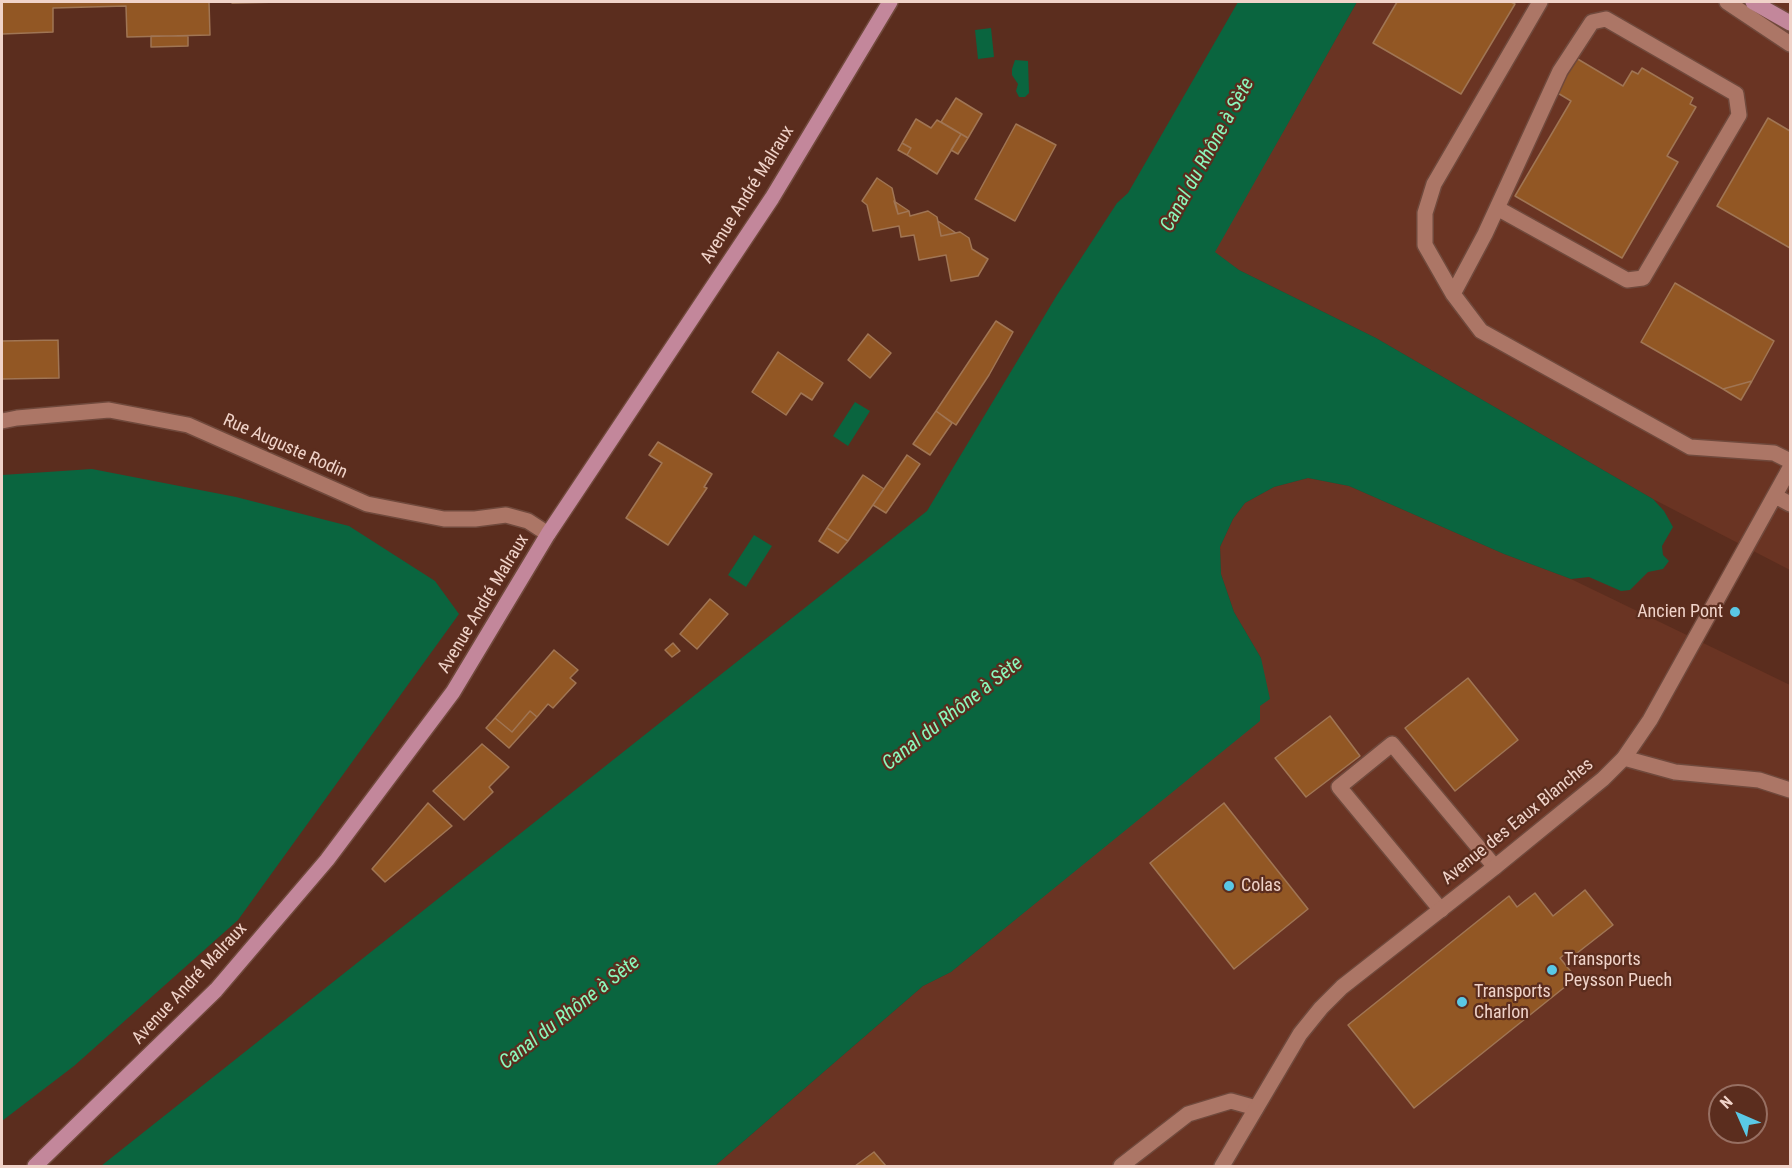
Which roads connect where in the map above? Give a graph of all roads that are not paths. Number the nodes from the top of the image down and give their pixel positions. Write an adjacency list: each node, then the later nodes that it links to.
1 (890, 2): 14 (main road, Avenue André Malraux)
2 (1540, 2): 8 (street)
3 (1727, 2): 6 (street)
4 (1753, 2): 5 (main road)
5 (1791, 23)
6 (1791, 44)
7 (1497, 208): 7 (street); 8 (street)
8 (1453, 294): 10 (street)
9 (2, 421): 14 (street, Rue Auguste Rodin)
10 (1791, 461)
11 (1791, 468): 12 (street, Avenue des Eaux Blanches)
12 (1775, 496): 13 (street); 15 (street, Avenue des Eaux Blanches)
13 (1791, 504)
14 (548, 534): 20 (main road, Avenue André Malraux)
15 (1624, 758): 16 (street); 17 (street, Avenue des Eaux Blanches)
16 (1791, 790)
17 (1496, 867): 18 (street, Avenue des Eaux Blanches); 18 (street)
18 (1442, 910): 19 (street, Avenue des Eaux Blanches)
19 (1256, 1108): 21 (street); 22 (street, Avenue des Eaux Blanches)
20 (34, 1167)
21 (1121, 1167)
22 (1222, 1167)

